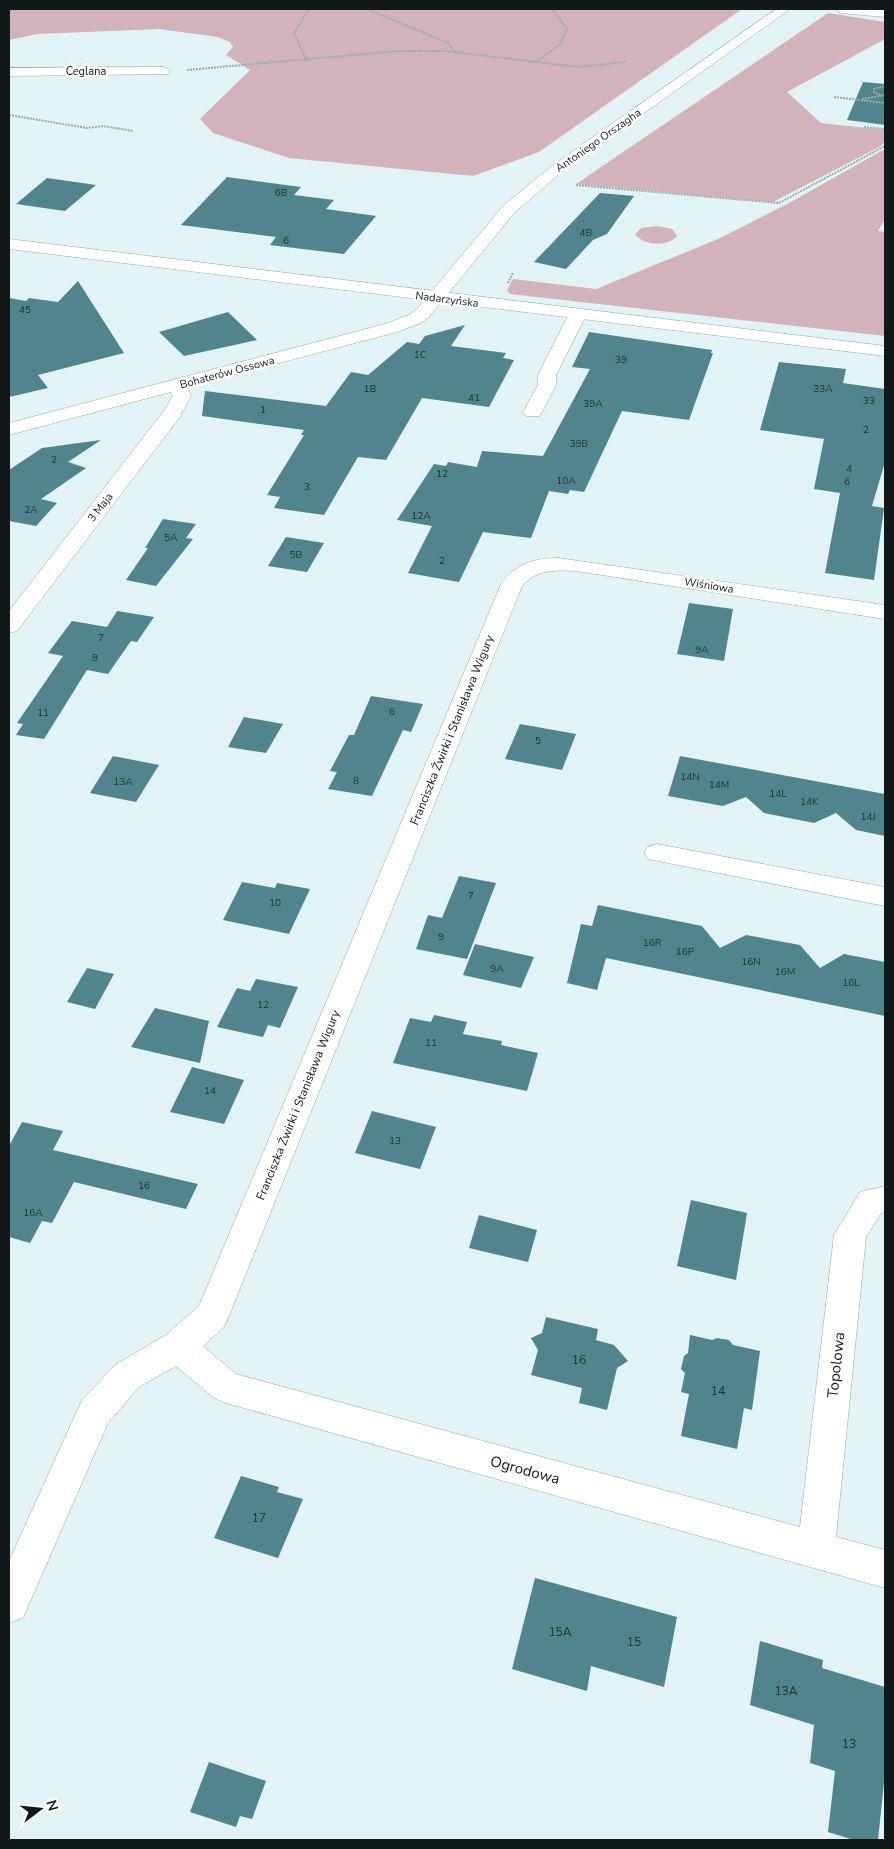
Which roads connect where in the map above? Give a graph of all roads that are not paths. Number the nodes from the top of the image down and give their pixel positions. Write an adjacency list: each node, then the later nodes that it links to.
1 (784, 9): 7 (street, Antoniego Orszagha)
2 (841, 9): 3 (street)
3 (885, 13)
4 (164, 71): 5 (street, Ceglana)
5 (9, 72)
6 (9, 244): 7 (street, Nadarzyńska)
7 (437, 298): 8 (street, Nadarzyńska); 10 (street, Bohaterów Ossowa)
8 (578, 314): 9 (street, Nadarzyńska); 11 (street)
9 (885, 351)
10 (178, 385): 12 (street, Bohaterów Ossowa); 15 (street, 3 Maja)
11 (533, 412)
12 (9, 430)
13 (533, 566): 14 (street, Wiśniowa); 19 (street, Franciszka Żwirki i Stanisława Wigury)
14 (885, 612)
15 (9, 626)
16 (657, 853): 17 (street)
17 (885, 897)
18 (885, 1199): 20 (street, Topolowa)
19 (178, 1346): 20 (street, Ogrodowa); 22 (street, Franciszka Żwirki i Stanisława Wigury)
20 (816, 1550): 21 (street, Ogrodowa)
21 (885, 1569)
22 (9, 1604)

